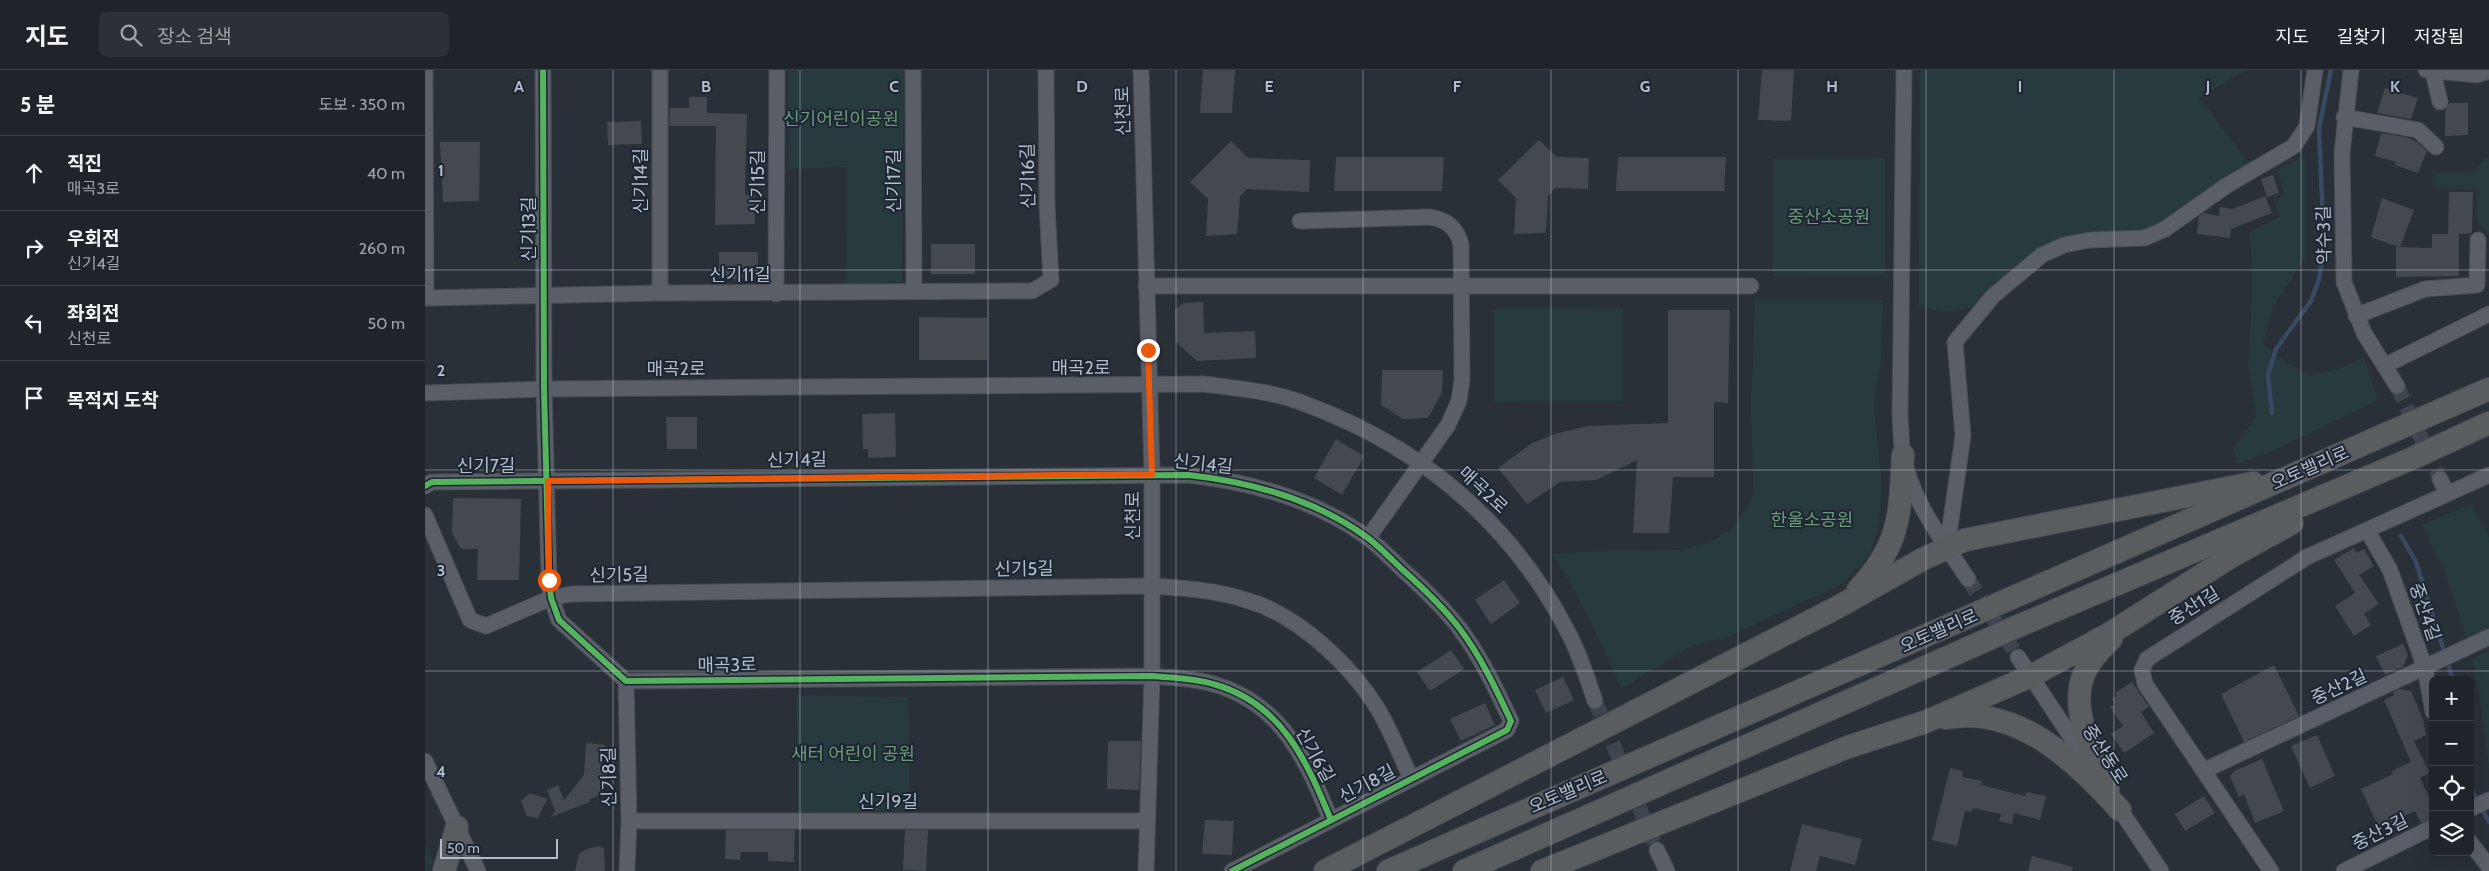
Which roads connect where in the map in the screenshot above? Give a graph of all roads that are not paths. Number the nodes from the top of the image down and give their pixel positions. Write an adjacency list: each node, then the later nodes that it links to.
1 (425, 70): 26 (street)
2 (543, 70): 24 (street, 신기13길)
3 (660, 70): 23 (street, 신기14길)
4 (777, 70): 25 (street, 신기15길)
5 (913, 70): 22 (street, 신기17길)
6 (1046, 70): 18 (street, 신기16길)
7 (1141, 70): 19 (street, 신천로)
8 (1904, 70): 36 (street)
9 (2315, 70): 49 (street)
10 (2351, 70): 14 (street, 약수3길)
11 (2430, 71): 12 (street); 13 (street)
12 (2489, 71)
13 (2440, 102)
14 (2344, 117): 15 (street); 28 (street, 약수3길)
15 (2436, 147)
16 (1300, 221): 20 (street)
17 (2478, 240): 28 (street)
18 (1051, 280): 22 (street, 신기11길)
19 (1146, 286): 20 (street); 30 (street, 신천로)
20 (1461, 286): 21 (street); 38 (street)
21 (1751, 286)
22 (914, 291): 25 (street, 신기11길)
23 (660, 293): 24 (street, 신기11길); 25 (street, 신기11길)
24 (545, 294): 26 (street, 신기11길); 32 (street, 신기13길)
25 (776, 294)
26 (425, 298)
27 (2489, 314): 29 (street)
28 (2356, 316): 29 (street, 약수3길)
29 (2386, 365): 31 (street, 약수3길)
30 (1149, 386): 32 (street, 매곡2로); 38 (street, 매곡2로); 39 (street, 신천로)
31 (2397, 386)
32 (544, 389): 34 (street, 매곡2로); 43 (street)
33 (2489, 389): 40 (highway, 오토밸리로)
34 (425, 394)
35 (2489, 423): 37 (highway, 오토밸리로)
36 (1903, 455): 49 (street); 53 (highway)
37 (2413, 458): 54 (highway); 86 (highway, 오토밸리로)
38 (1420, 462): 48 (street); 62 (street, 매곡2로)
39 (1152, 474): 43 (street, 신기4길); 48 (street, 신기4길); 51 (street, 신천로)
40 (2296, 475): 49 (highway); 85 (highway, 오토밸리로)
41 (2489, 475): 45 (street, 중산1길)
42 (2440, 479): 45 (street)
43 (548, 481): 44 (street, 신기7길); 52 (street)
44 (425, 486)
45 (2447, 493): 47 (street, 중산1길)
46 (425, 515): 52 (street)
47 (2372, 527): 57 (street, 중산4길); 66 (street, 중산1길)
48 (1368, 538): 63 (street, 신기4길)
49 (1947, 548): 50 (street); 53 (highway)
50 (1968, 579)
51 (1152, 586): 52 (street, 신기5길); 58 (street, 신천로); 67 (street, 신기5길)
52 (551, 598): 61 (street)
53 (1838, 607): 84 (highway)
54 (2123, 625): 59 (highway); 69 (highway)
55 (2489, 637): 57 (street, 중산2길)
56 (2019, 657): 59 (street, 중산동로)
57 (2431, 664): 60 (street, 중산4길); 66 (street, 중산2길)
58 (1151, 676): 61 (street, 매곡3로); 71 (street, 신기6길); 73 (street, 신천로)
59 (2031, 676): 64 (highway); 69 (street, 중산동로)
60 (2432, 676)
61 (626, 681): 72 (street, 신기8길)
62 (1595, 701)
63 (1511, 721): 67 (street, 신기8길)
64 (1925, 722): 69 (highway); 87 (highway)
65 (425, 761): 74 (street)
66 (2205, 770): 90 (street, 중산1길)
67 (1411, 778): 71 (street, 신기8길)
68 (2489, 800): 70 (street)
69 (2116, 804): 89 (street, 중산동로)
70 (2474, 807)
71 (1331, 820): 83 (street, 신기8길)
72 (629, 821): 73 (street, 신기9길); 81 (street, 신기8길)
73 (1147, 821): 82 (street, 신천로)
74 (457, 827): 79 (highway); 80 (street)
75 (2429, 829): 91 (street, 중산3길)
76 (2474, 847): 78 (street)
77 (1657, 850): 88 (street)
78 (2489, 867)
79 (444, 871)
80 (479, 871)
81 (627, 871)
82 (1146, 871)
83 (1233, 871)
84 (1325, 871)
85 (1388, 871)
86 (1464, 871)
87 (1542, 871)
88 (1667, 871)
89 (2161, 871)
90 (2271, 871)
91 (2344, 871)

